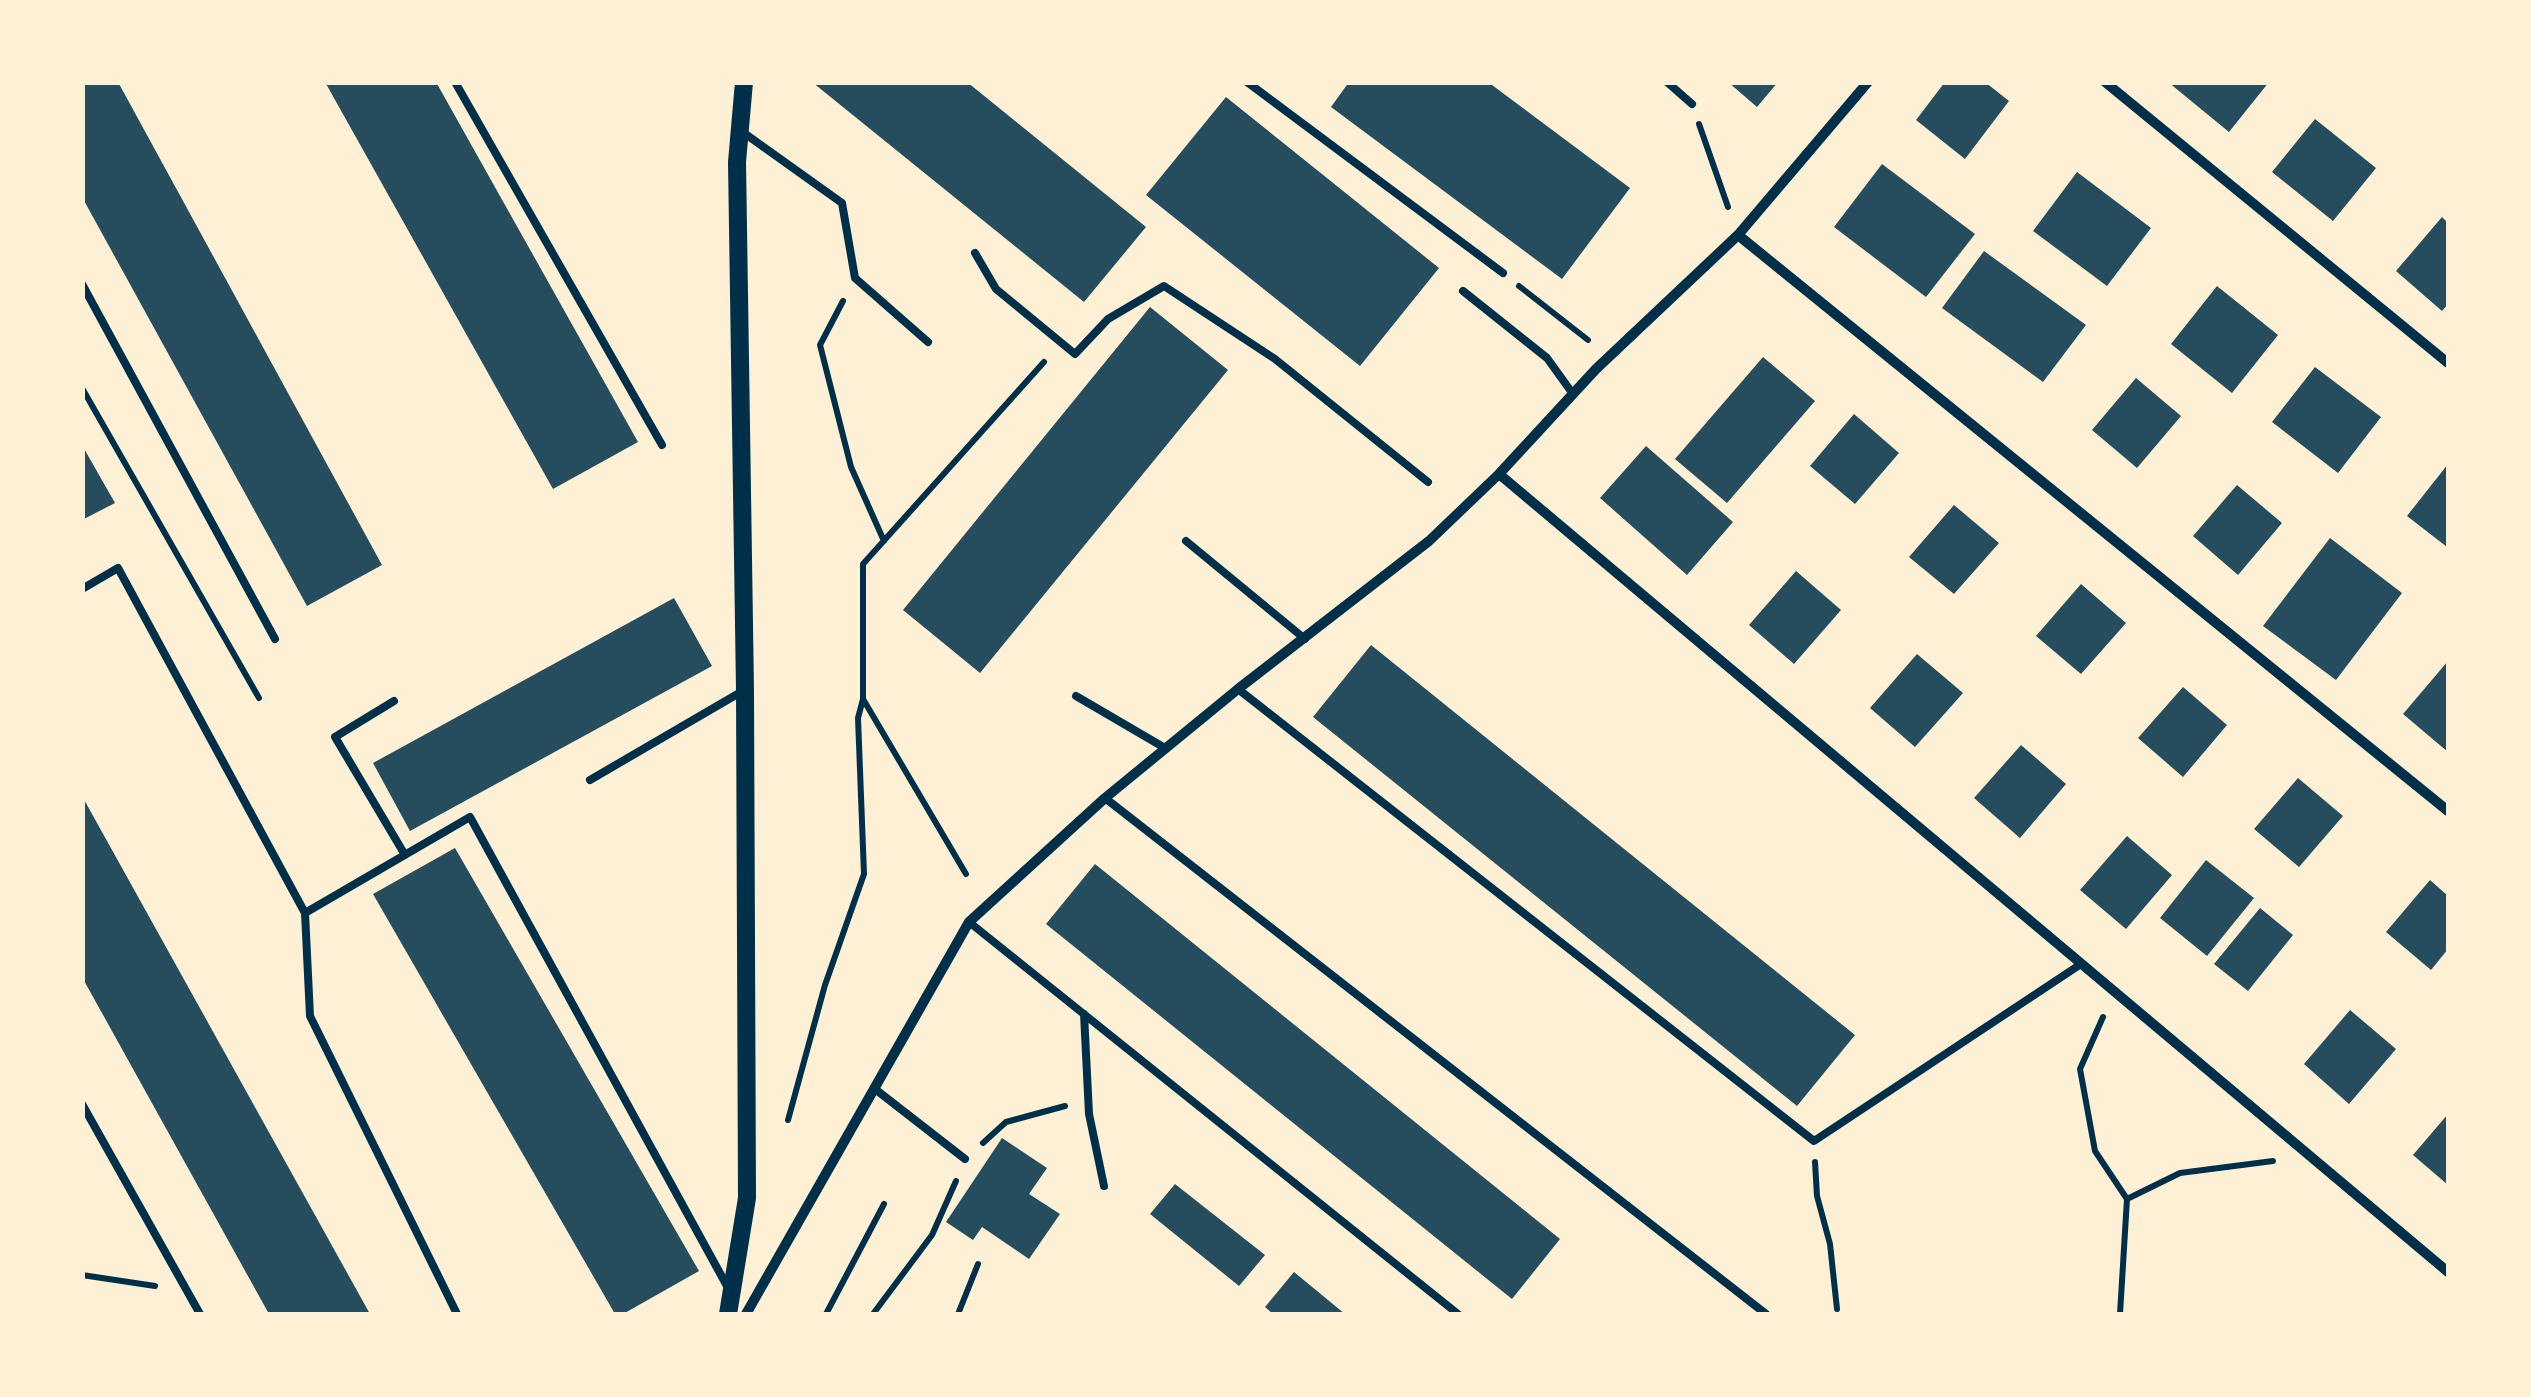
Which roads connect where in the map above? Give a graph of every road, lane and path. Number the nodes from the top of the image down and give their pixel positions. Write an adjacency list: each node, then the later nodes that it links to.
1 (455, 82): 21 (lane)
2 (744, 82): 8 (street)
3 (1247, 82): 11 (lane)
4 (1667, 82): 7 (lane)
5 (1868, 82): 9 (street)
6 (2105, 82): 18 (street)
7 (1692, 104): 9 (path)
8 (740, 130): 12 (lane); 30 (street)
9 (1738, 235): 17 (street); 38 (street)
10 (975, 253): 16 (lane)
11 (1503, 272): 17 (path)
12 (854, 278): 15 (lane); 24 (path)
13 (82, 284): 27 (lane)
14 (1463, 291): 20 (lane)
15 (928, 342)
16 (1062, 343): 23 (lane); 24 (path)
17 (1609, 358): 20 (street)
18 (2448, 363)
19 (82, 388): 32 (path)
20 (1572, 394): 22 (street)
21 (662, 446)
22 (1499, 474): 28 (street); 43 (street)
23 (1428, 482)
24 (884, 541): 33 (path)
25 (1186, 541): 28 (lane)
26 (82, 589): 41 (lane)
27 (275, 638)
28 (1305, 639): 29 (street)
29 (1238, 688): 35 (street); 50 (lane)
30 (745, 690): 36 (lane); 60 (street)
31 (1076, 696): 35 (lane)
32 (259, 698)
33 (863, 699): 40 (path); 49 (path)
34 (394, 701): 39 (lane)
35 (1165, 748): 37 (street)
36 (590, 780)
37 (1105, 798): 42 (street); 70 (lane)
38 (2448, 812)
39 (405, 855): 41 (lane); 60 (lane)
40 (966, 874)
41 (305, 913): 63 (lane)
42 (970, 922): 45 (lane); 46 (street)
43 (2081, 964): 44 (street); 50 (lane)
44 (2114, 992): 52 (street); 54 (path)
45 (1084, 1014): 47 (lane); 69 (lane)
46 (875, 1089): 51 (lane); 65 (street)
47 (1088, 1100): 51 (path); 53 (lane)
48 (82, 1104): 59 (lane)
49 (788, 1120)
50 (1814, 1142): 61 (path)
51 (965, 1159): 67 (path)
52 (2314, 1159): 54 (path); 57 (street)
53 (1104, 1186)
54 (2127, 1199): 71 (path)
55 (884, 1204): 66 (path)
56 (978, 1264): 68 (path)
57 (2448, 1272)
58 (82, 1274): 59 (path)
59 (187, 1291): 62 (lane)
60 (732, 1295): 64 (street)
61 (1836, 1309)
62 (200, 1314)
63 (457, 1314)
64 (728, 1314)
65 (746, 1314)
66 (826, 1314)
67 (872, 1314)
68 (958, 1314)
69 (1458, 1314)
70 (1766, 1314)
71 (2120, 1314)

